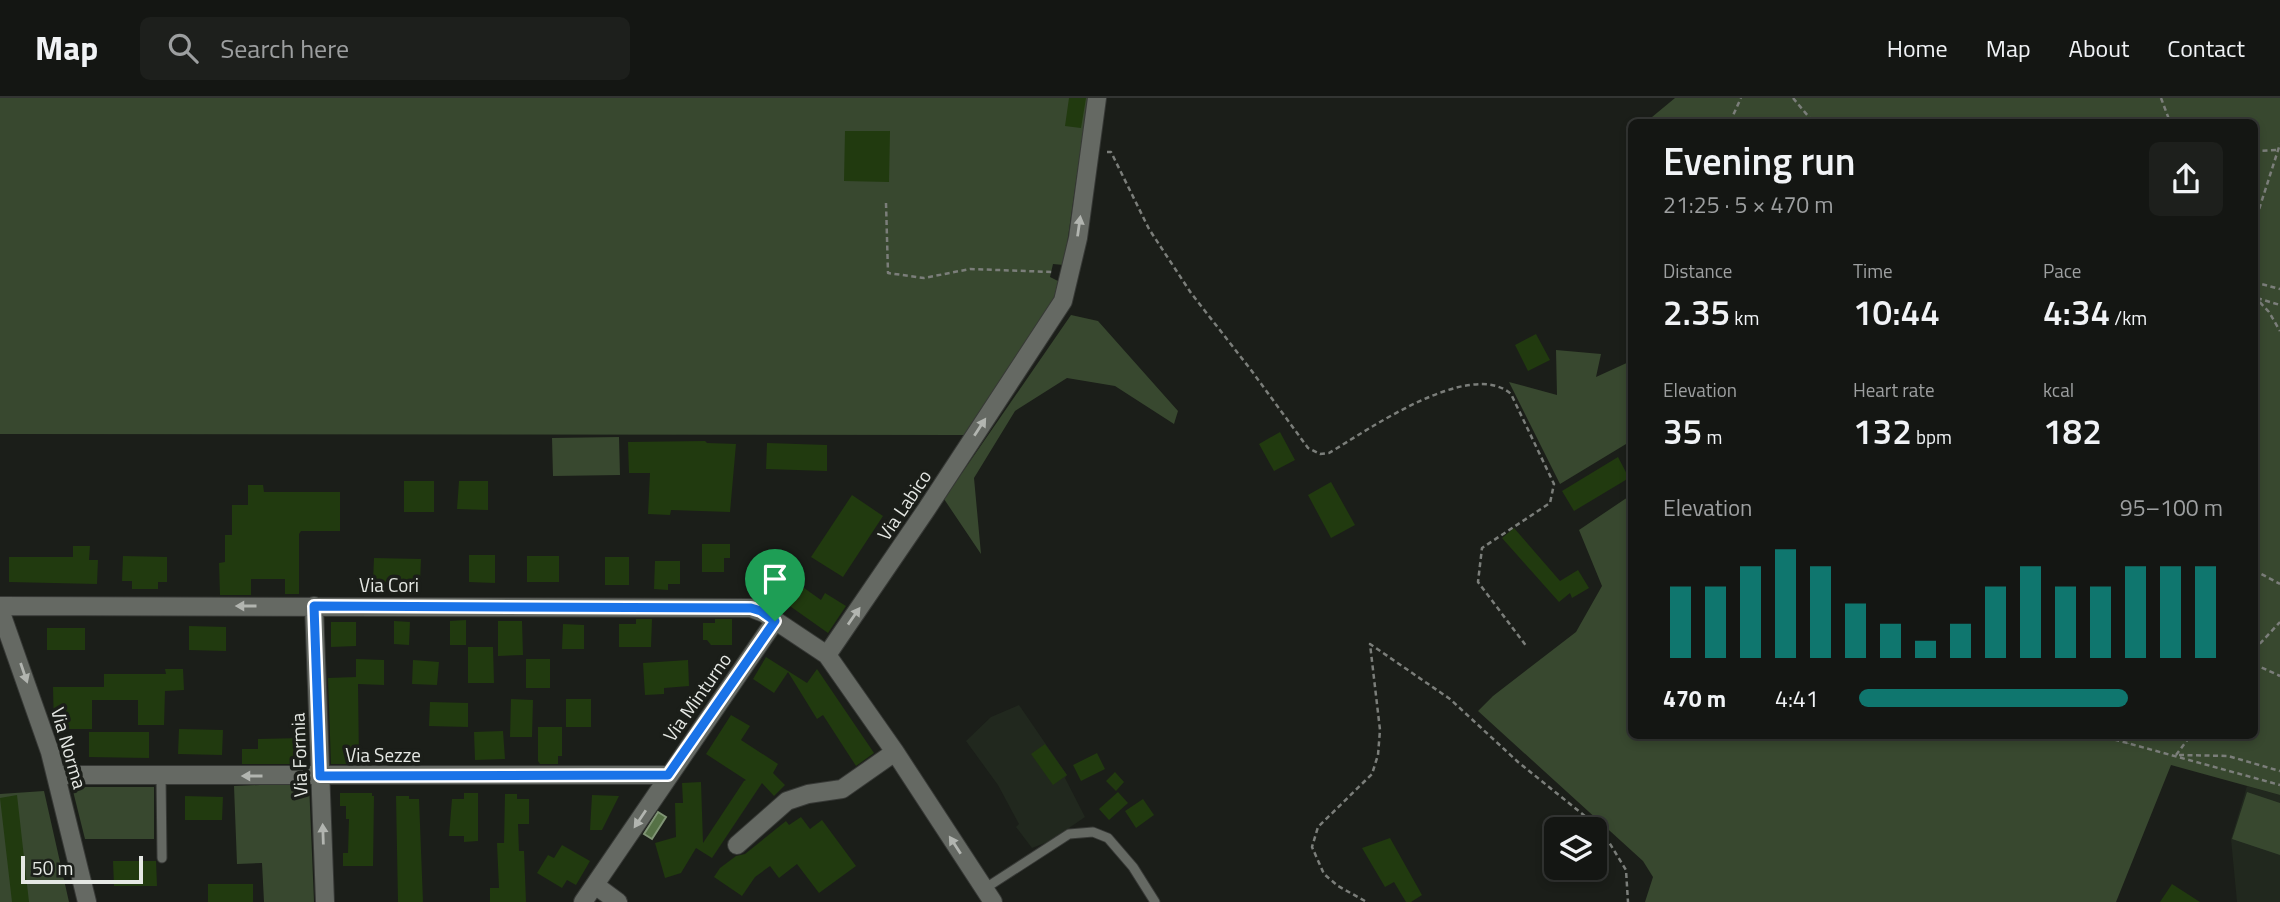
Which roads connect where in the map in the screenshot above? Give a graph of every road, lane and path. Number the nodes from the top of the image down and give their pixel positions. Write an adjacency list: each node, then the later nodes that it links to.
1 (1097, 98): 9 (street, Via Labico)
2 (1741, 98): 5 (path)
3 (1793, 98): 6 (path)
4 (2161, 98): 7 (path)
5 (1731, 119)
6 (1810, 119)
7 (2169, 119)
8 (2280, 144): 10 (path)
9 (1090, 149): 14 (street, Via Labico, one-way to 9); 27 (path)
10 (2278, 150): 11 (path); 13 (path)
11 (2258, 151)
12 (886, 203): 14 (path)
13 (2258, 212)
14 (1070, 275): 29 (street, Via Labico, one-way to 14)
15 (2258, 283): 16 (path)
16 (2280, 289)
17 (2258, 298): 19 (path)
18 (2258, 300): 20 (path)
19 (2280, 305)
20 (2280, 331)
21 (2258, 572): 22 (path)
22 (2280, 584)
23 (314, 606): 24 (street, Via Cori, one-way to 24); 25 (street, Via Cori); 42 (street, Via Formia)
24 (0, 608): 39 (street, Via Norma, one-way to 39)
25 (775, 621): 29 (street, Via Cori); 40 (street, Via Minturno)
26 (2280, 622): 28 (path)
27 (1527, 646)
28 (2258, 646)
29 (827, 655): 36 (street)
30 (2258, 666): 31 (path)
31 (2280, 676)
32 (2111, 739): 35 (path)
33 (2127, 739): 35 (path)
34 (2188, 739): 37 (path)
35 (2128, 744): 37 (path)
36 (895, 752): 44 (street); 47 (street, one-way to 36)
37 (2176, 755): 38 (path); 43 (path)
38 (2280, 771)
39 (57, 775): 41 (street, Via Sezze); 49 (street, Via Norma)
40 (668, 775): 42 (street, Via Sezze); 46 (street, Via Minturno, one-way to 46)
41 (161, 776): 42 (street, Via Sezze, one-way to 41); 45 (lane)
42 (320, 776): 50 (street, Via Formia, one-way to 42)
43 (2280, 785)
44 (737, 845)
45 (162, 858)
46 (594, 885): 51 (street, Via Minturno); 52 (street)
47 (988, 895): 53 (lane)
48 (1365, 901): 54 (path)
49 (87, 902)
50 (325, 902)
51 (583, 902)
52 (618, 902)
53 (1156, 902)
54 (1629, 902)

